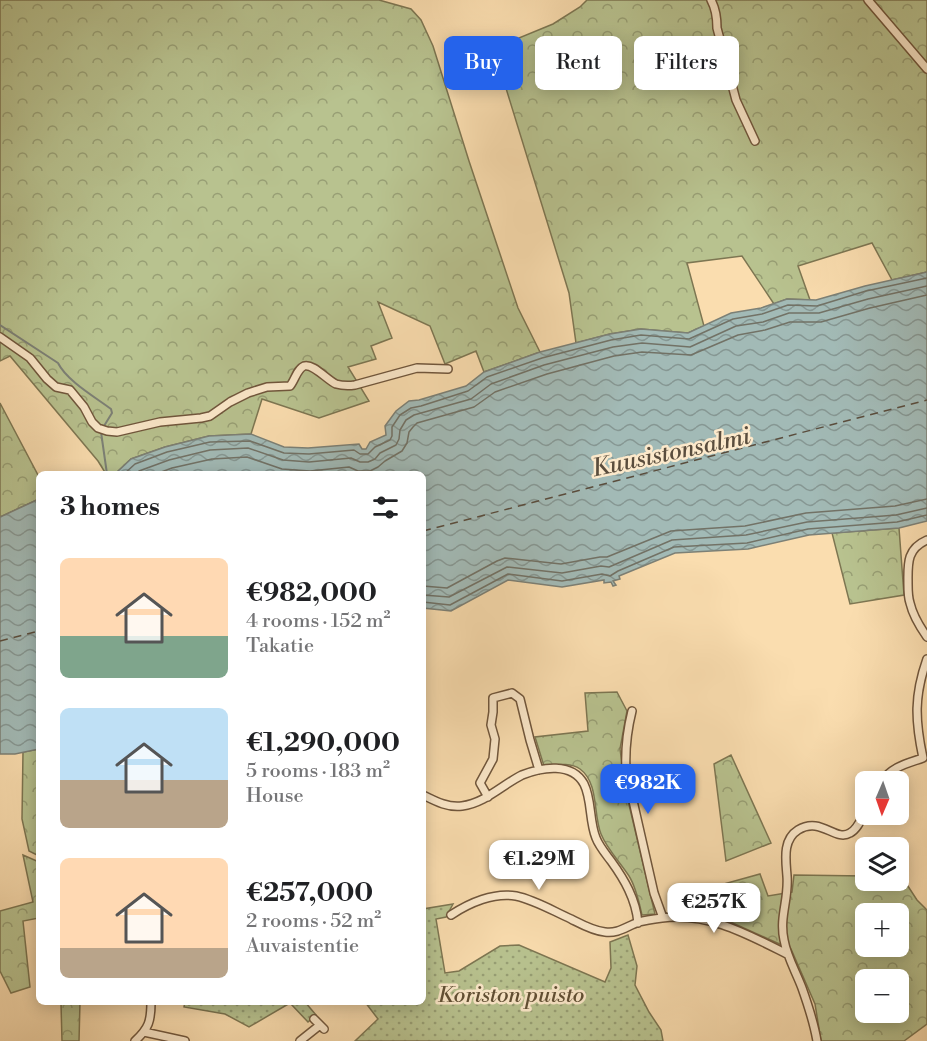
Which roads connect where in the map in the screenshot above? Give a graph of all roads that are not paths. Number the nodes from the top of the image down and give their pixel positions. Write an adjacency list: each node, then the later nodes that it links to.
1 (711, 0): 4 (street)
2 (868, 0): 3 (street)
3 (927, 69)
4 (755, 141)
5 (0, 337): 6 (street)
6 (448, 369)
7 (927, 540): 8 (street)
8 (927, 637)
9 (927, 659): 12 (street)
10 (632, 711): 17 (street)
11 (539, 770): 14 (street); 14 (street); 18 (street)
12 (891, 771)
13 (426, 796): 14 (street)
14 (488, 797)
15 (858, 825): 19 (street)
16 (451, 915): 18 (street)
17 (663, 918): 18 (street); 19 (street)
18 (638, 923)
19 (787, 954): 26 (street)
20 (151, 1005): 22 (street)
21 (314, 1019): 25 (street)
22 (144, 1032): 23 (street); 24 (street)
23 (135, 1041)
24 (185, 1041)
25 (300, 1041)
26 (817, 1041)

